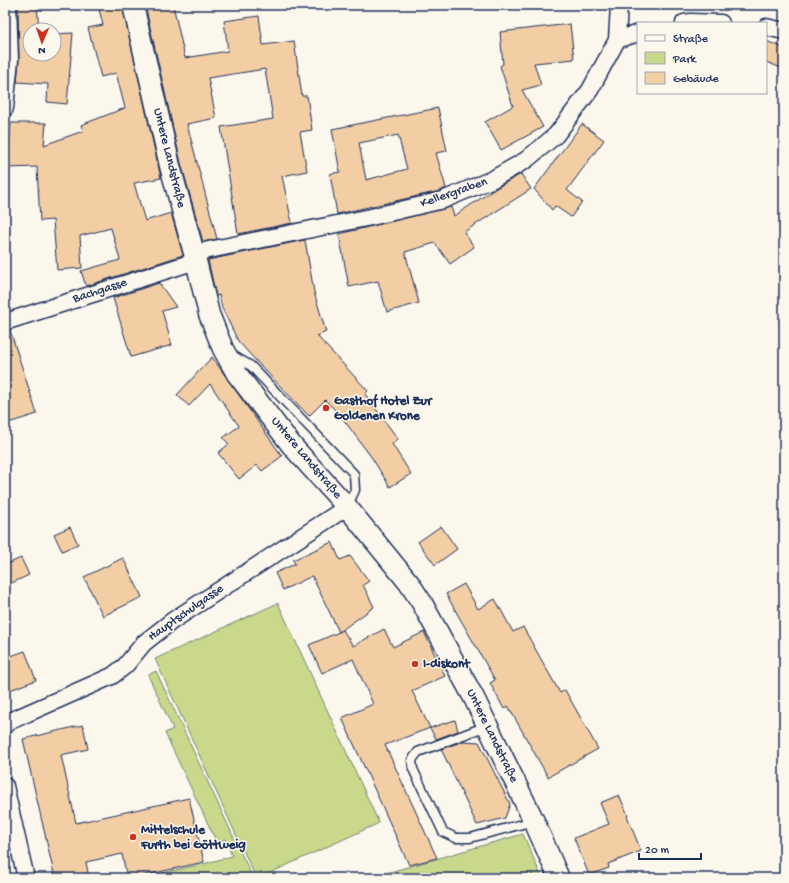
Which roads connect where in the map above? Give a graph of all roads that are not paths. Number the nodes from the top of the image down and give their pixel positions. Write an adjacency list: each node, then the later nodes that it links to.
1 (8, 5): 8 (street)
2 (133, 5): 9 (street, Untere Landstraße)
3 (619, 5): 7 (street, Kellergraben)
4 (767, 28): 5 (street)
5 (784, 31)
6 (637, 33): 7 (street)
7 (617, 40): 9 (street, Kellergraben)
8 (5, 108)
9 (195, 257): 10 (street, Bachgasse); 11 (street, Untere Landstraße)
10 (5, 322)
11 (223, 349): 12 (street, Untere Landstraße); 12 (lane)
12 (347, 507): 13 (street, Hauptschulgasse); 14 (street, Untere Landstraße)
13 (5, 726)
14 (487, 726): 16 (street, Untere Landstraße); 16 (lane)
15 (5, 786): 17 (street)
16 (534, 821): 18 (street, Untere Landstraße)
17 (26, 878)
18 (559, 878)

